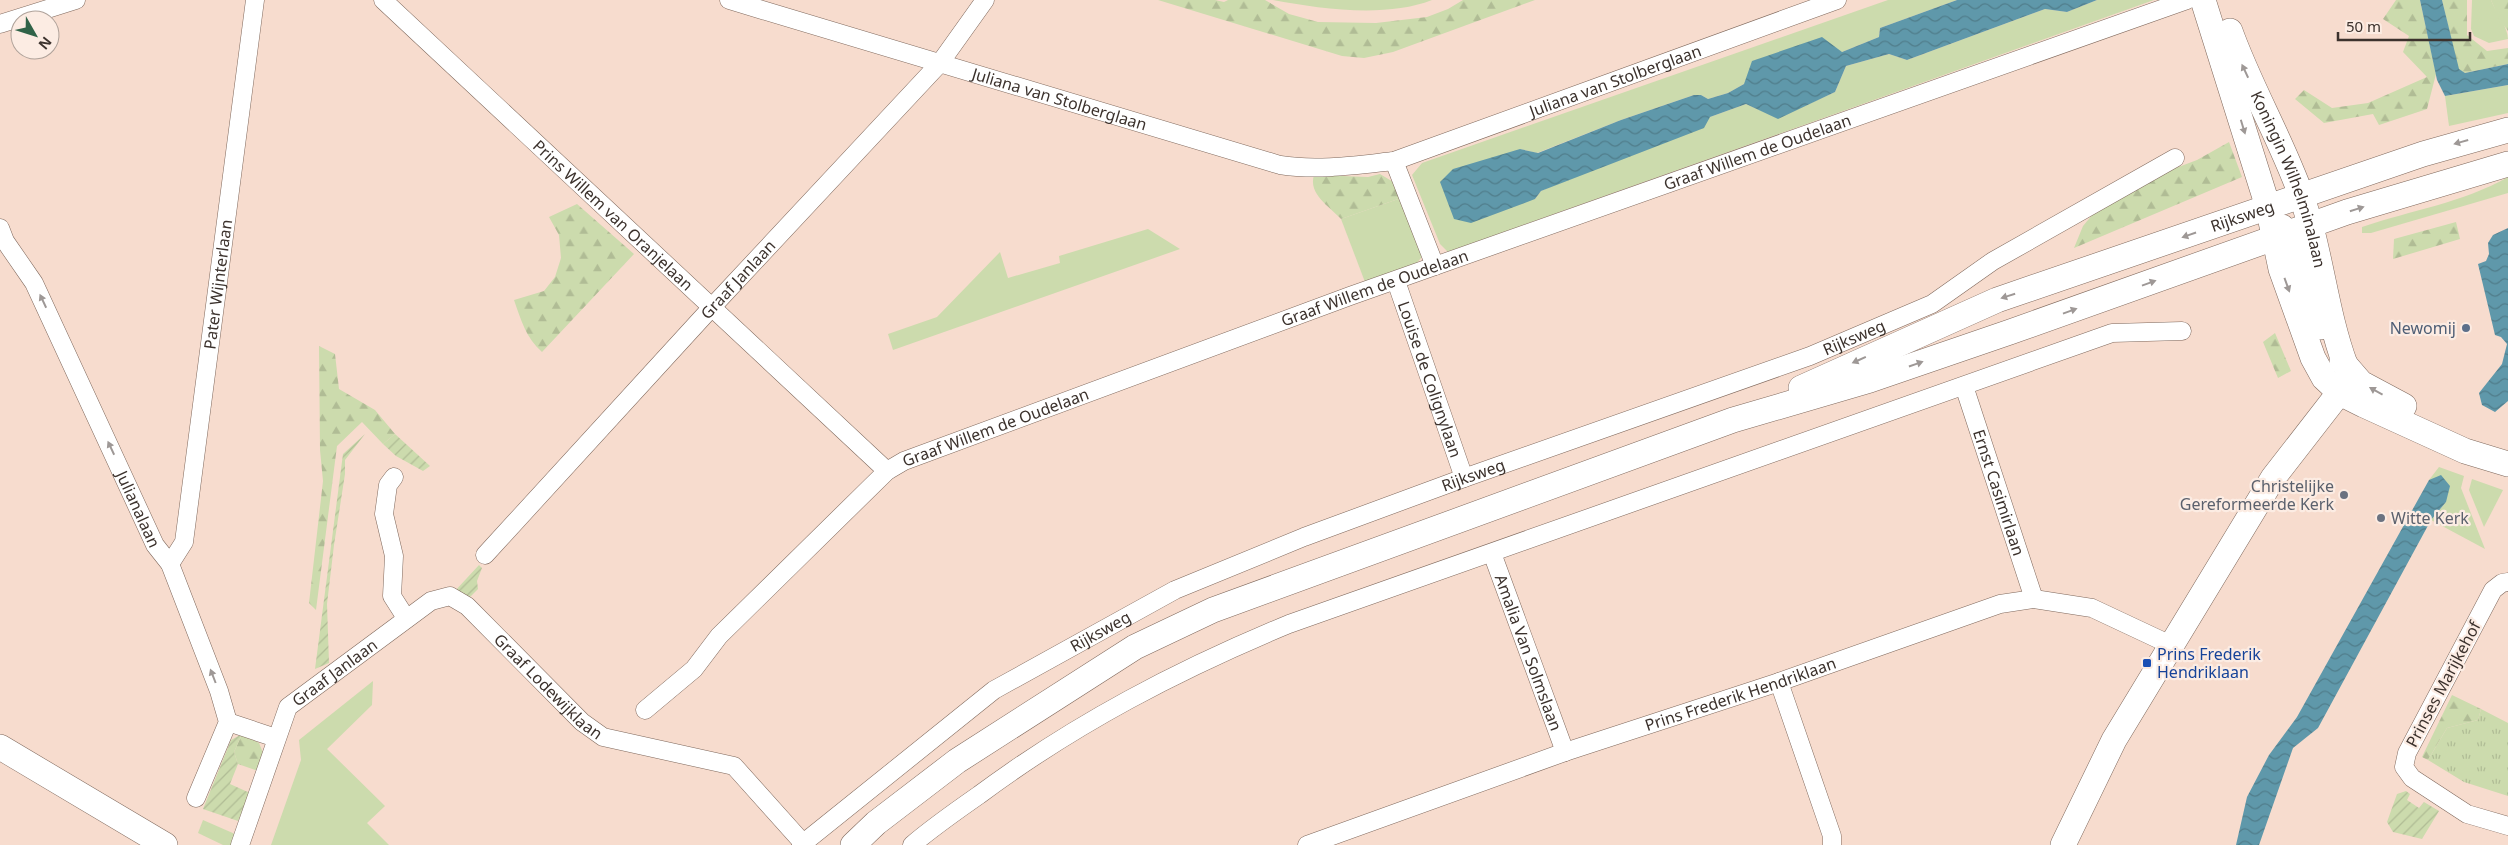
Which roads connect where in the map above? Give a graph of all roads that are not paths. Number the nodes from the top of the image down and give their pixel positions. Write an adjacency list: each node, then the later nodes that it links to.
1 (76, 0): 10 (street)
2 (255, 0): 34 (street, Pater Wijnterlaan)
3 (383, 0): 23 (street, Prins Willem van Oranjelaan)
4 (729, 0): 11 (street, Juliana van Stolberglaan)
5 (985, 0): 11 (street, Graaf Janlaan)
6 (1837, 0): 14 (street, Juliana van Stolberglaan)
7 (2187, 0): 21 (street, Graaf Willem de Oudelaan)
8 (2203, 0): 17 (main road, Koningin Wilhelminalaan, one-way to 17)
9 (2219, 0): 16 (main road, Koningin Wilhelminalaan, one-way to 9)
10 (0, 24)
11 (940, 63): 14 (street, Juliana van Stolberglaan); 23 (street, Graaf Janlaan)
12 (2508, 130): 16 (main road, Rijksweg, one-way to 16)
13 (2175, 158): 31 (street, Rijksweg)
14 (1394, 160): 21 (street)
15 (2508, 164): 18 (main road, Rijksweg, one-way to 15)
16 (2301, 195): 17 (main road, Rijksweg); 18 (main road, Koningin Wilhelminalaan)
17 (2268, 207): 19 (main road, Koningin Wilhelminalaan); 27 (main road, Rijksweg, one-way to 27)
18 (2311, 225): 19 (main road, Rijksweg); 25 (main road, Koningin Wilhelminalaan)
19 (2280, 236): 25 (main road, Koningin Wilhelminalaan); 27 (main road, Rijksweg, one-way to 19)
20 (2, 239): 34 (street, Julianalaan, one-way to 20)
21 (1435, 266): 22 (street, Graaf Willem de Oudelaan)
22 (1396, 281): 29 (street, Graaf Willem de Oudelaan); 31 (street, Louise de Colignylaan)
23 (712, 307): 29 (street, Prins Willem van Oranjelaan); 33 (street, Graaf Janlaan)
24 (2182, 331): 26 (street)
25 (2346, 377): 28 (main road); 39 (main road)
26 (1964, 386): 32 (street); 37 (street, Ernst Casimirlaan)
27 (1733, 420): 51 (main road, Rijksweg)
28 (2508, 462)
29 (887, 471): 41 (street, Graaf Willem de Oudelaan)
30 (394, 477): 38 (street)
31 (1464, 478): 48 (street, Rijksweg)
32 (1492, 553): 45 (street, Amalia Van Solmslaan); 52 (street)
33 (485, 555)
34 (170, 564): 42 (street, Julianalaan, one-way to 34)
35 (2508, 582): 47 (street, Prinses Marijkehof)
36 (450, 596): 38 (street, Graaf Janlaan); 48 (street, Graaf Lodewijklaan)
37 (2034, 599): 39 (street, Prins Frederik Hendriklaan); 40 (street, Prins Frederik Hendriklaan)
38 (406, 618): 43 (street, Graaf Janlaan)
39 (2173, 646): 55 (main road)
40 (1779, 682): 45 (street, Prins Frederik Hendriklaan); 54 (street)
41 (645, 710)
42 (228, 722): 43 (street); 46 (street)
43 (276, 738): 50 (street, Graaf Janlaan)
44 (0, 747): 49 (main road)
45 (1565, 752): 53 (street, Prins Frederik Hendriklaan)
46 (196, 798)
47 (2508, 826)
48 (802, 844)
49 (165, 845)
50 (240, 845)
51 (852, 845)
52 (912, 845)
53 (1307, 845)
54 (1832, 845)
55 (2063, 845)

